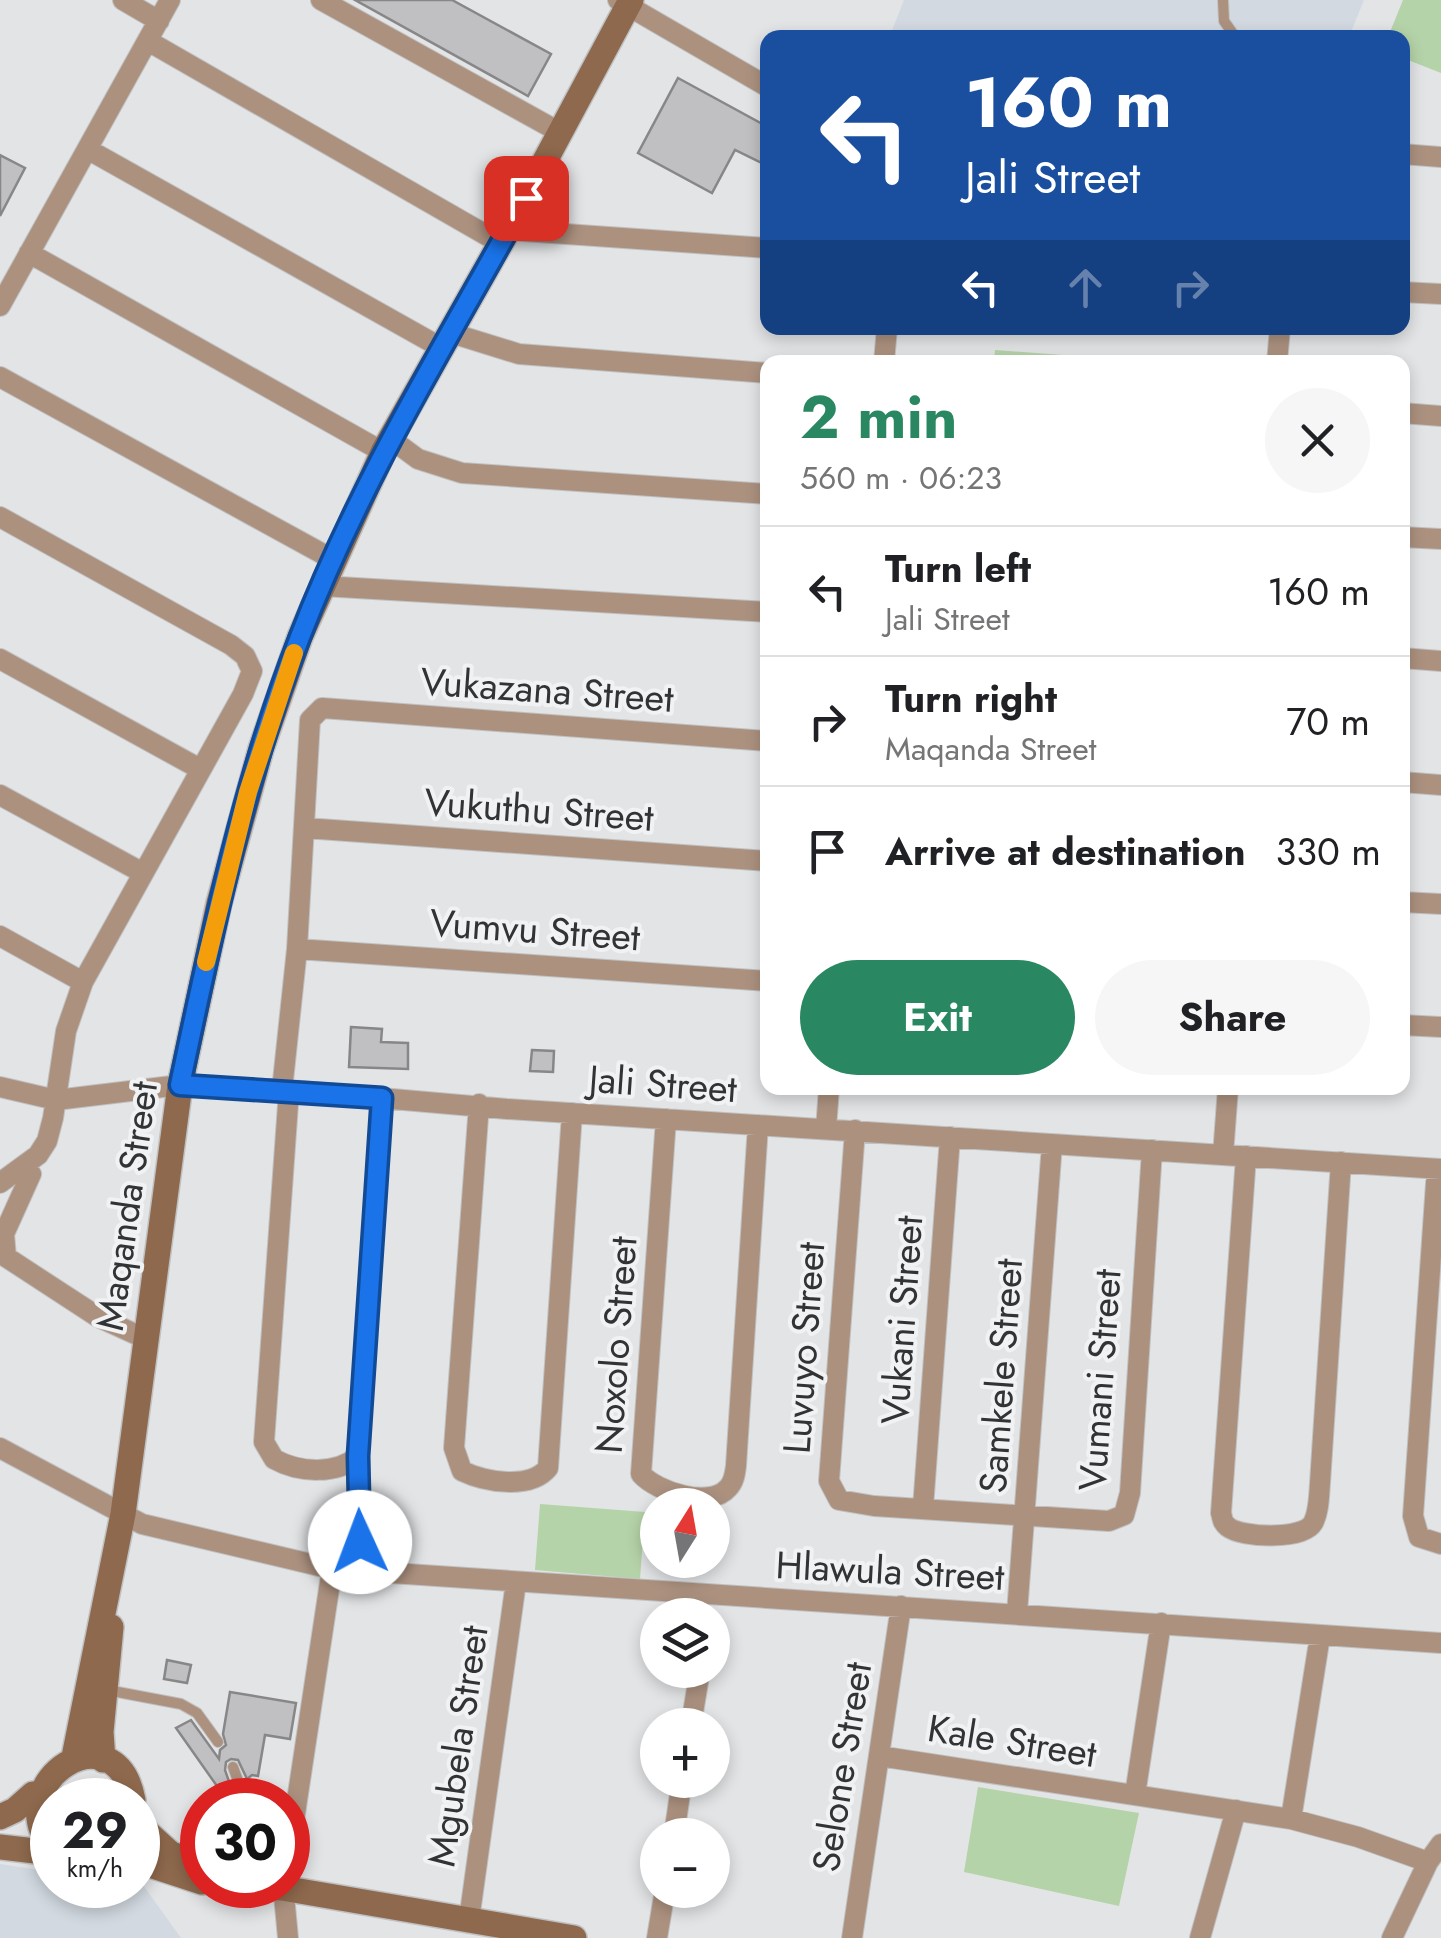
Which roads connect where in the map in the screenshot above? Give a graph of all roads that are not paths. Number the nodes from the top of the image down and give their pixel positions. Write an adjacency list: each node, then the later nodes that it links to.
1 (123, 0): 6 (street)
2 (170, 0): 6 (street)
3 (321, 0): 10 (street)
4 (1223, 0): 7 (lane)
5 (626, 2): 9 (street); 10 (street, Maqanda Street)
6 (159, 21): 8 (street)
7 (1230, 30)
8 (148, 41): 11 (street); 14 (street)
9 (760, 82)
10 (561, 134): 14 (street, Maqanda Street)
11 (89, 150): 16 (street); 20 (street)
12 (1410, 155): 13 (street)
13 (1441, 157)
14 (504, 236): 15 (street); 20 (street, Maqanda Street)
15 (760, 248)
16 (29, 254): 19 (street); 25 (street)
17 (1410, 292): 18 (street)
18 (1441, 294)
19 (0, 306)
20 (444, 339): 21 (street); 25 (street, Maqanda Street)
21 (760, 372)
22 (0, 377): 30 (street)
23 (1410, 414): 24 (street)
24 (1441, 416)
25 (387, 446): 26 (street); 30 (street, Maqanda Street)
26 (760, 493)
27 (0, 517): 37 (street)
28 (1410, 538): 29 (street)
29 (1441, 540)
30 (332, 559): 31 (street, Maqanda Street)
31 (322, 586): 32 (street); 52 (street, Maqanda Street)
32 (760, 612)
33 (0, 659): 37 (street)
34 (1410, 659): 35 (street)
35 (1441, 661)
36 (760, 740): 41 (street, Vukazana Street)
37 (200, 769): 43 (street)
38 (1410, 782): 39 (street)
39 (1441, 784)
40 (0, 795): 43 (street)
41 (305, 828): 42 (street, Vukuthu Street); 47 (street)
42 (760, 860)
43 (143, 873): 49 (street)
44 (1410, 902): 45 (street)
45 (1441, 904)
46 (0, 936): 49 (street)
47 (297, 950): 48 (street, Vumvu Street); 54 (street)
48 (760, 980)
49 (82, 982): 58 (street)
50 (1410, 1026): 51 (street)
51 (1441, 1028)
52 (180, 1085): 54 (street, Jali Street); 58 (street, Jali Street); 75 (street, Maqanda Street)
53 (1, 1090): 58 (street, Jali Street)
54 (286, 1090): 57 (street, Jali Street); 77 (street)
55 (828, 1095): 63 (street)
56 (1227, 1095): 68 (street)
57 (382, 1098): 59 (street, Jali Street); 77 (street)
58 (56, 1100): 71 (street)
59 (479, 1104): 60 (street, Jali Street); 60 (street)
60 (572, 1113): 61 (street, Jali Street)
61 (666, 1119): 62 (street, Jali Street); 62 (street, Noxolo Street)
62 (758, 1125): 63 (street, Jali Street)
63 (826, 1130): 64 (street, Jali Street)
64 (855, 1130): 65 (street, Jali Street); 78 (street, Luvuyo Street)
65 (950, 1138): 66 (street, Jali Street); 78 (street, Vukani Street)
66 (1052, 1144): 67 (street, Jali Street); 80 (street, Samkele Street)
67 (1152, 1150): 68 (street, Jali Street); 80 (street, Vumani Street)
68 (1223, 1155): 69 (street, Jali Street)
69 (1246, 1156): 70 (street, Jali Street); 70 (street)
70 (1341, 1162): 72 (street, Jali Street)
71 (25, 1166): 73 (street); 74 (street)
72 (1439, 1169): 81 (street)
73 (0, 1183)
74 (3, 1263): 75 (street)
75 (146, 1339): 79 (street, Maqanda Street)
76 (0, 1448): 79 (street, Hlawula Street)
77 (358, 1456): 83 (street)
78 (923, 1508): 80 (street, Luvuyo Street)
79 (123, 1514): 82 (street, Hlawula Street); 92 (street, Maqanda Street)
80 (1026, 1515): 88 (street, Samkele Street)
81 (1441, 1544)
82 (332, 1569): 83 (street, Hlawula Street); 101 (street)
83 (362, 1572): 84 (street, Hlawula Street)
84 (516, 1582): 85 (street, Hlawula Street); 114 (street, Mgubela Street)
85 (651, 1598)
86 (730, 1605): 87 (street, Hlawula Street)
87 (901, 1606): 88 (street, Hlawula Street); 94 (street, Selone Street)
88 (1017, 1614): 89 (street, Hlawula Street)
89 (1160, 1624): 90 (street, Hlawula Street); 102 (street, Kale Street)
90 (1320, 1636): 91 (street, Hlawula Street); 106 (street)
91 (1441, 1642)
92 (97, 1689): 93 (lane); 95 (street, Maqanda Street); 96 (street, Maqanda Street)
93 (218, 1742)
94 (879, 1756): 102 (street, Kale Street); 118 (street, Selone Street)
95 (74, 1757): 96 (street); 98 (street)
96 (102, 1760): 99 (street)
97 (233, 1767): 100 (lane)
98 (43, 1778)
99 (125, 1778)
100 (237, 1778)
101 (300, 1778)
102 (1134, 1795): 104 (street, Kale Street)
103 (30, 1797): 105 (street)
104 (1236, 1810): 106 (street, Kale Street); 119 (street)
105 (0, 1817)
106 (1291, 1820): 110 (street, Kale Street)
107 (1441, 1844): 110 (street)
108 (0, 1846): 109 (street)
109 (30, 1848)
110 (1428, 1862): 120 (street)
111 (310, 1892): 114 (street)
112 (283, 1908): 115 (street)
113 (662, 1908): 117 (street)
114 (469, 1920): 116 (street)
115 (288, 1938)
116 (572, 1938)
117 (657, 1938)
118 (852, 1938)
119 (1200, 1938)
120 (1392, 1938)

